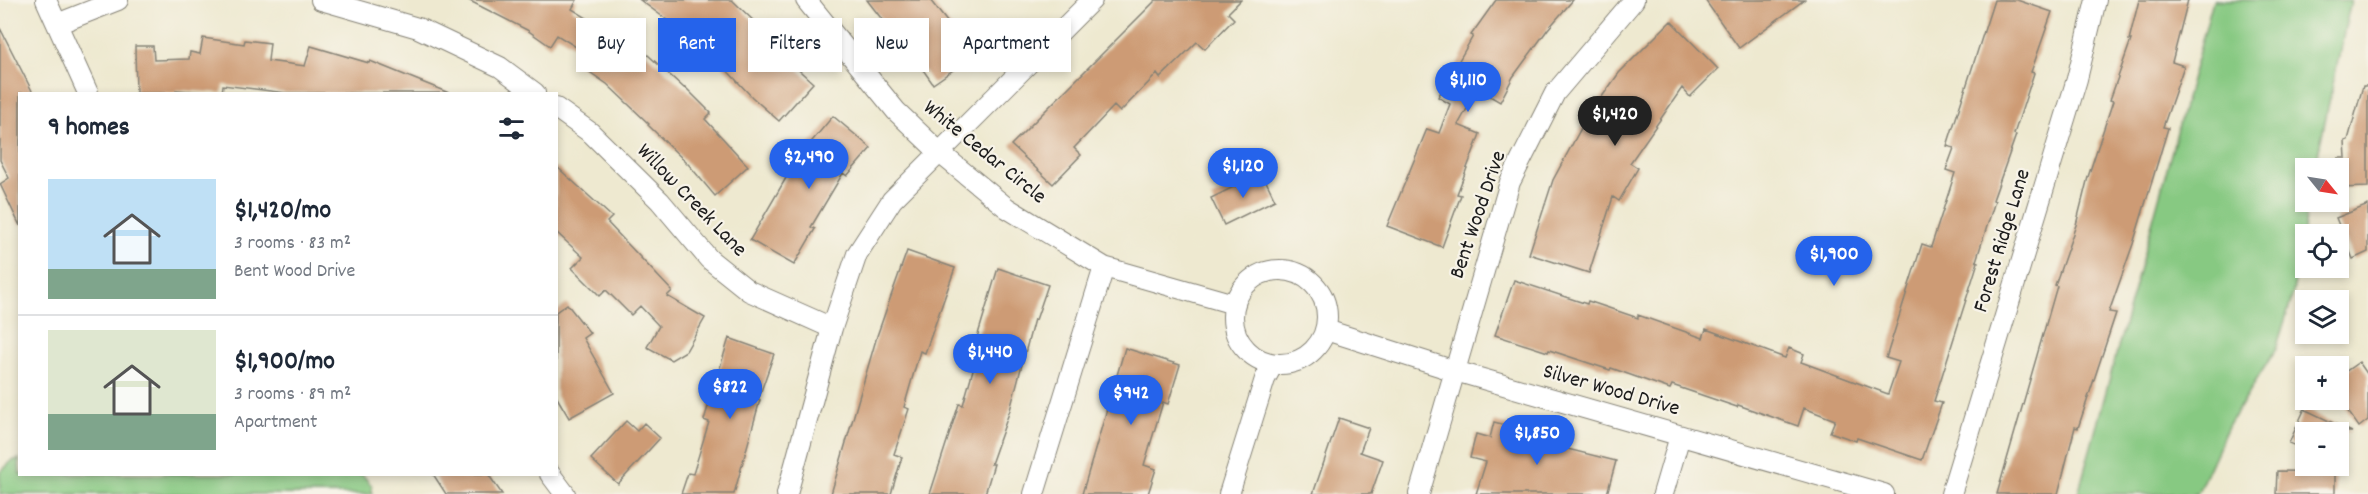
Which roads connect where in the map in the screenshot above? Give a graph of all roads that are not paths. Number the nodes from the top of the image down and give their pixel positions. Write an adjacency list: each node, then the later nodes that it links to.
1 (46, 0): 8 (street)
2 (118, 0): 8 (street)
3 (321, 0): 10 (street)
4 (806, 0): 12 (street, White Cedar Circle)
5 (1092, 0): 12 (street)
6 (1634, 0): 18 (street, Bent Wood Drive)
7 (2096, 0): 28 (street, Forest Ridge Lane)
8 (57, 24): 9 (street)
9 (88, 92)
10 (534, 92)
11 (558, 109): 15 (street, Willow Creek Lane)
12 (940, 153): 13 (street, White Cedar Circle); 15 (street)
13 (1104, 267): 14 (street, White Cedar Circle); 23 (street)
14 (1234, 304): 16 (street); 17 (street)
15 (832, 328): 22 (street)
16 (1326, 330): 17 (street); 18 (street, Silver Wood Drive)
17 (1273, 364): 24 (street)
18 (1455, 371): 19 (street, Silver Wood Drive); 25 (street)
19 (1680, 436): 26 (street); 27 (street, Silver Wood Drive)
20 (552, 476): 21 (street)
21 (565, 494)
22 (787, 494)
23 (1034, 494)
24 (1229, 494)
25 (1419, 494)
26 (1663, 494)
27 (1884, 494)
28 (1951, 494)

